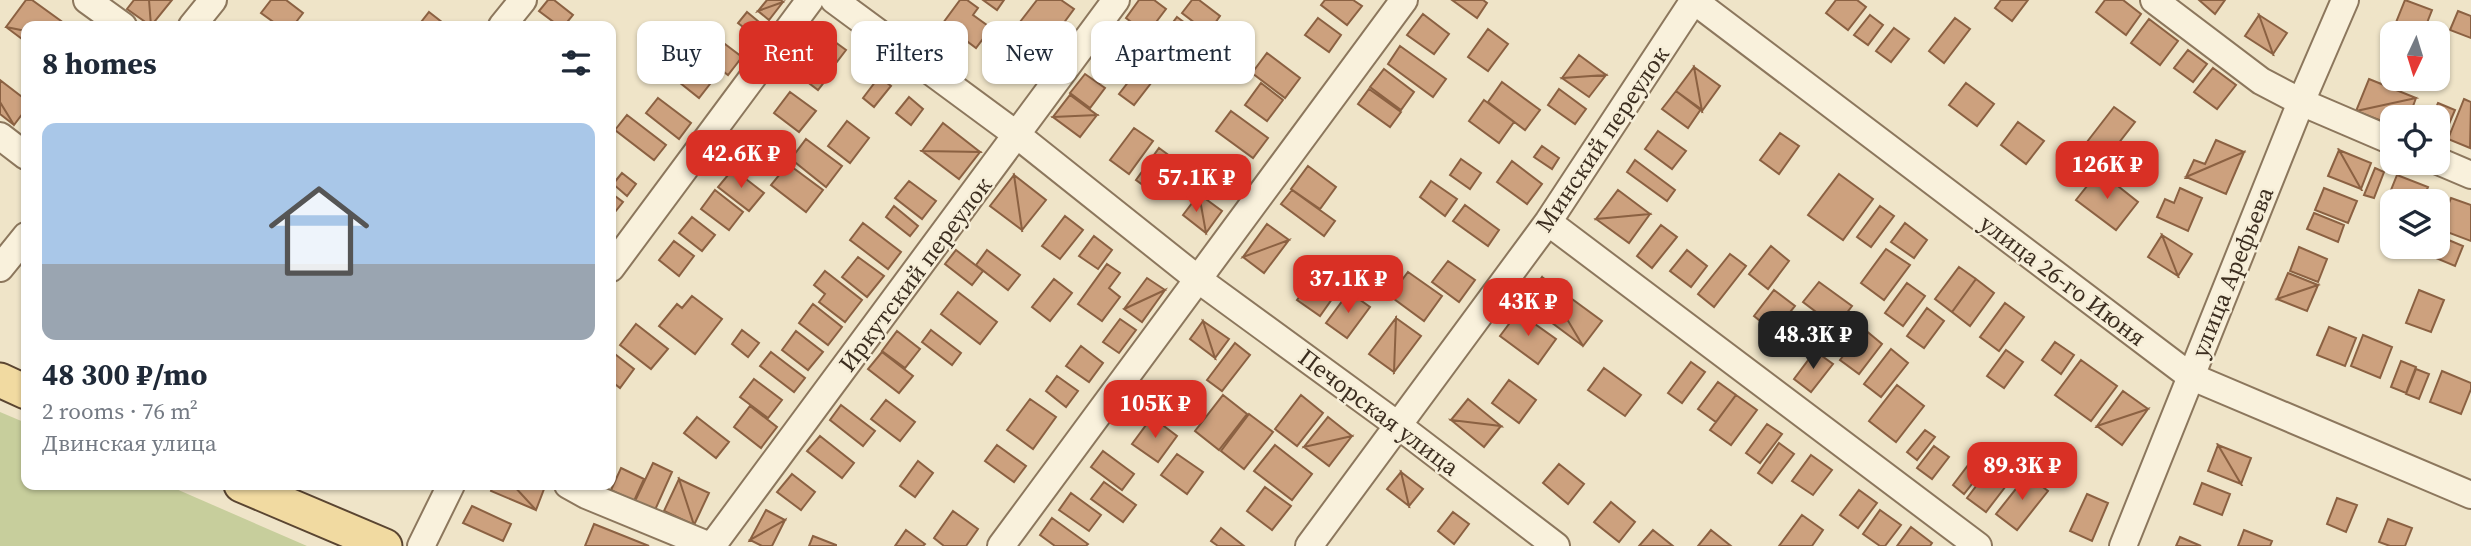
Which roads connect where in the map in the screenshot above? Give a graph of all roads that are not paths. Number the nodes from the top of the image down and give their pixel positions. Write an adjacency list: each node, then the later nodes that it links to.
1 (87, 0): 11 (street)
2 (213, 0): 12 (street)
3 (523, 0): 13 (street)
4 (810, 0): 23 (street)
5 (834, 0): 15 (street, Печорская улица)
6 (1116, 0): 15 (street, Иркутский переулок)
7 (1404, 0): 25 (street)
8 (1694, 0): 21 (street, Минский переулок); 26 (street, улица 26-го Июня)
9 (2154, 0): 14 (street)
10 (2345, 0): 14 (street, улица Арефьева)
11 (116, 21)
12 (196, 21)
13 (506, 21)
14 (2301, 102): 17 (street); 26 (street, улица Арефьева)
15 (1017, 135): 25 (street, Печорская улица); 36 (street, Иркутский переулок)
16 (0, 136): 18 (street)
17 (2380, 136)
18 (21, 152)
19 (2450, 166): 20 (street)
20 (2471, 175)
21 (1548, 222): 29 (street, Минский переулок); 40 (street)
22 (21, 242): 24 (street)
23 (616, 261)
24 (0, 268)
25 (1199, 279): 29 (street, Печорская улица); 37 (street)
26 (2190, 376): 33 (street, улица 26-го Июня); 41 (street, улица Арефьева)
27 (0, 380): 28 (main road)
28 (21, 390)
29 (1399, 426): 38 (street, Минский переулок); 39 (street, Печорская улица)
30 (253, 490): 34 (main road)
31 (449, 490): 35 (street)
32 (577, 490): 36 (street)
33 (2471, 495)
34 (385, 546)
35 (421, 546)
36 (711, 546)
37 (1001, 546)
38 (1309, 546)
39 (1556, 546)
40 (1978, 546)
41 (2123, 546)

